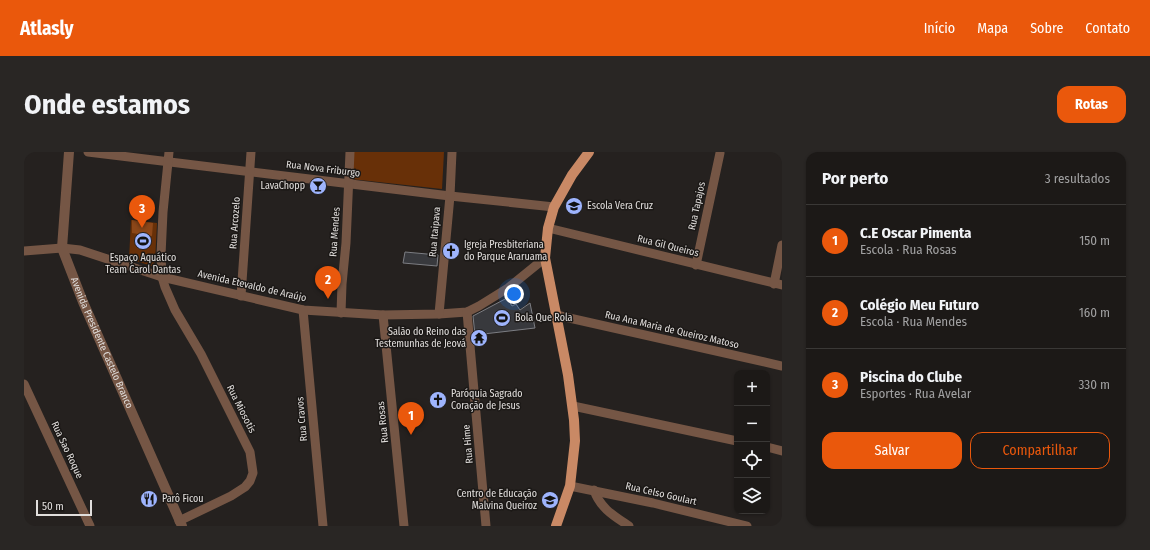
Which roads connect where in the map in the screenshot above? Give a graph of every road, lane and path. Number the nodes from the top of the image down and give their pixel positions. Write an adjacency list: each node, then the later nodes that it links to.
1 (69, 152): 16 (street, Avenida Presidente Castelo Branco)
2 (88, 152): 9 (street, Rua Nova Friburgo)
3 (169, 152): 9 (street, Rua Miosotis)
4 (251, 152): 10 (street, Rua Arcozelo)
5 (350, 152): 11 (street, Rua Mendes)
6 (452, 152): 12 (street, Rua Itaipava)
7 (589, 152): 13 (main road)
8 (720, 153): 19 (street, Rua Tapajos)
9 (169, 162): 10 (street, Rua Nova Friburgo); 20 (street, Rua Miosotis)
10 (249, 171): 11 (street, Rua Nova Friburgo); 22 (street, Rua Arcozelo)
11 (349, 184): 12 (street, Rua Nova Friburgo); 25 (street, Rua Mendes)
12 (450, 196): 13 (street, Rua Nova Friburgo); 26 (street, Rua Itaipava)
13 (554, 206): 14 (main road)
14 (548, 228): 18 (main road); 19 (street, Rua Gil Queiros)
15 (782, 245): 21 (street)
16 (62, 248): 17 (street, Avenida Etevaldo de Araújo); 20 (street, Avenida Etevaldo de Araújo); 37 (street, Avenida Presidente Castelo Branco)
17 (24, 251)
18 (545, 258): 24 (street, Avenida Etevaldo de Araújo); 28 (main road)
19 (696, 265): 21 (street, Rua Gil Queiros)
20 (162, 277): 22 (street, Avenida Etevaldo de Araújo); 37 (street, Rua Miosotis)
21 (778, 284)
22 (241, 296): 23 (street, Avenida Etevaldo de Araújo)
23 (303, 310): 25 (street, Avenida Etevaldo de Araújo); 39 (street, Rua Cravos)
24 (467, 312): 26 (street, Avenida Etevaldo de Araújo); 41 (street, Rua Hime)
25 (341, 313): 27 (street, Avenida Etevaldo de Araújo)
26 (439, 314): 27 (street, Avenida Etevaldo de Araújo)
27 (383, 315): 40 (street, Rua Rosas)
28 (556, 315): 29 (street, Rua Ana Maria de Queiroz Matoso); 31 (main road)
29 (782, 366)
30 (24, 384): 38 (street, Rua Sao Roque)
31 (572, 406): 32 (street); 35 (main road)
32 (734, 440)
33 (770, 448): 34 (street)
34 (782, 451)
35 (570, 486): 36 (street, Rua Celso Goulart); 42 (main road)
36 (594, 490): 43 (street); 44 (street, Rua Celso Goulart)
37 (181, 523)
38 (90, 526)
39 (323, 526)
40 (404, 526)
41 (486, 526)
42 (556, 526)
43 (628, 526)
44 (747, 526)

